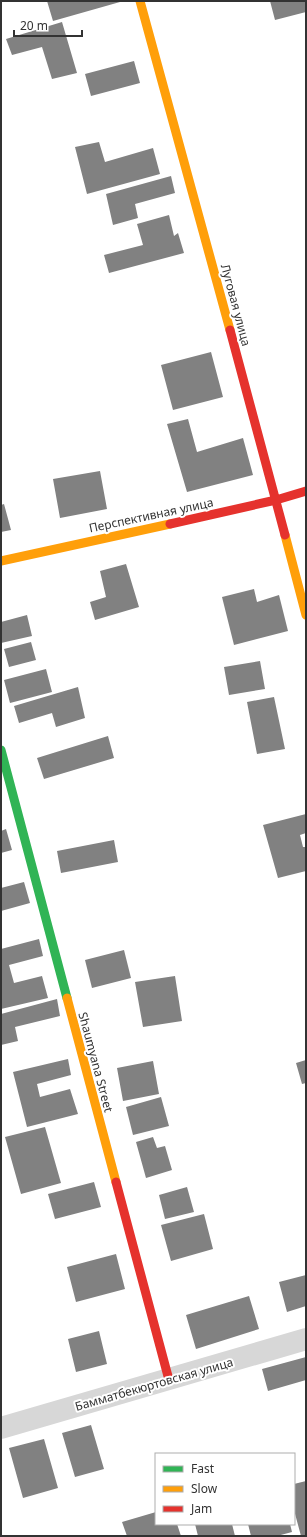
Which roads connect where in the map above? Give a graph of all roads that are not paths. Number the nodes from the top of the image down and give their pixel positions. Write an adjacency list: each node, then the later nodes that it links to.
1 (140, 1): 3 (street, Луговая улица)
2 (306, 491): 3 (street, Перспективная улица)
3 (276, 500): 4 (street, Перспективная улица); 5 (street, Луговая улица)
4 (1, 561)
5 (306, 615)
6 (1, 750): 8 (street, Shaumyana Street)
7 (306, 1339): 8 (street, Бамматбекюртовская улица)
8 (169, 1380): 9 (street, Бамматбекюртовская улица)
9 (1, 1428)

